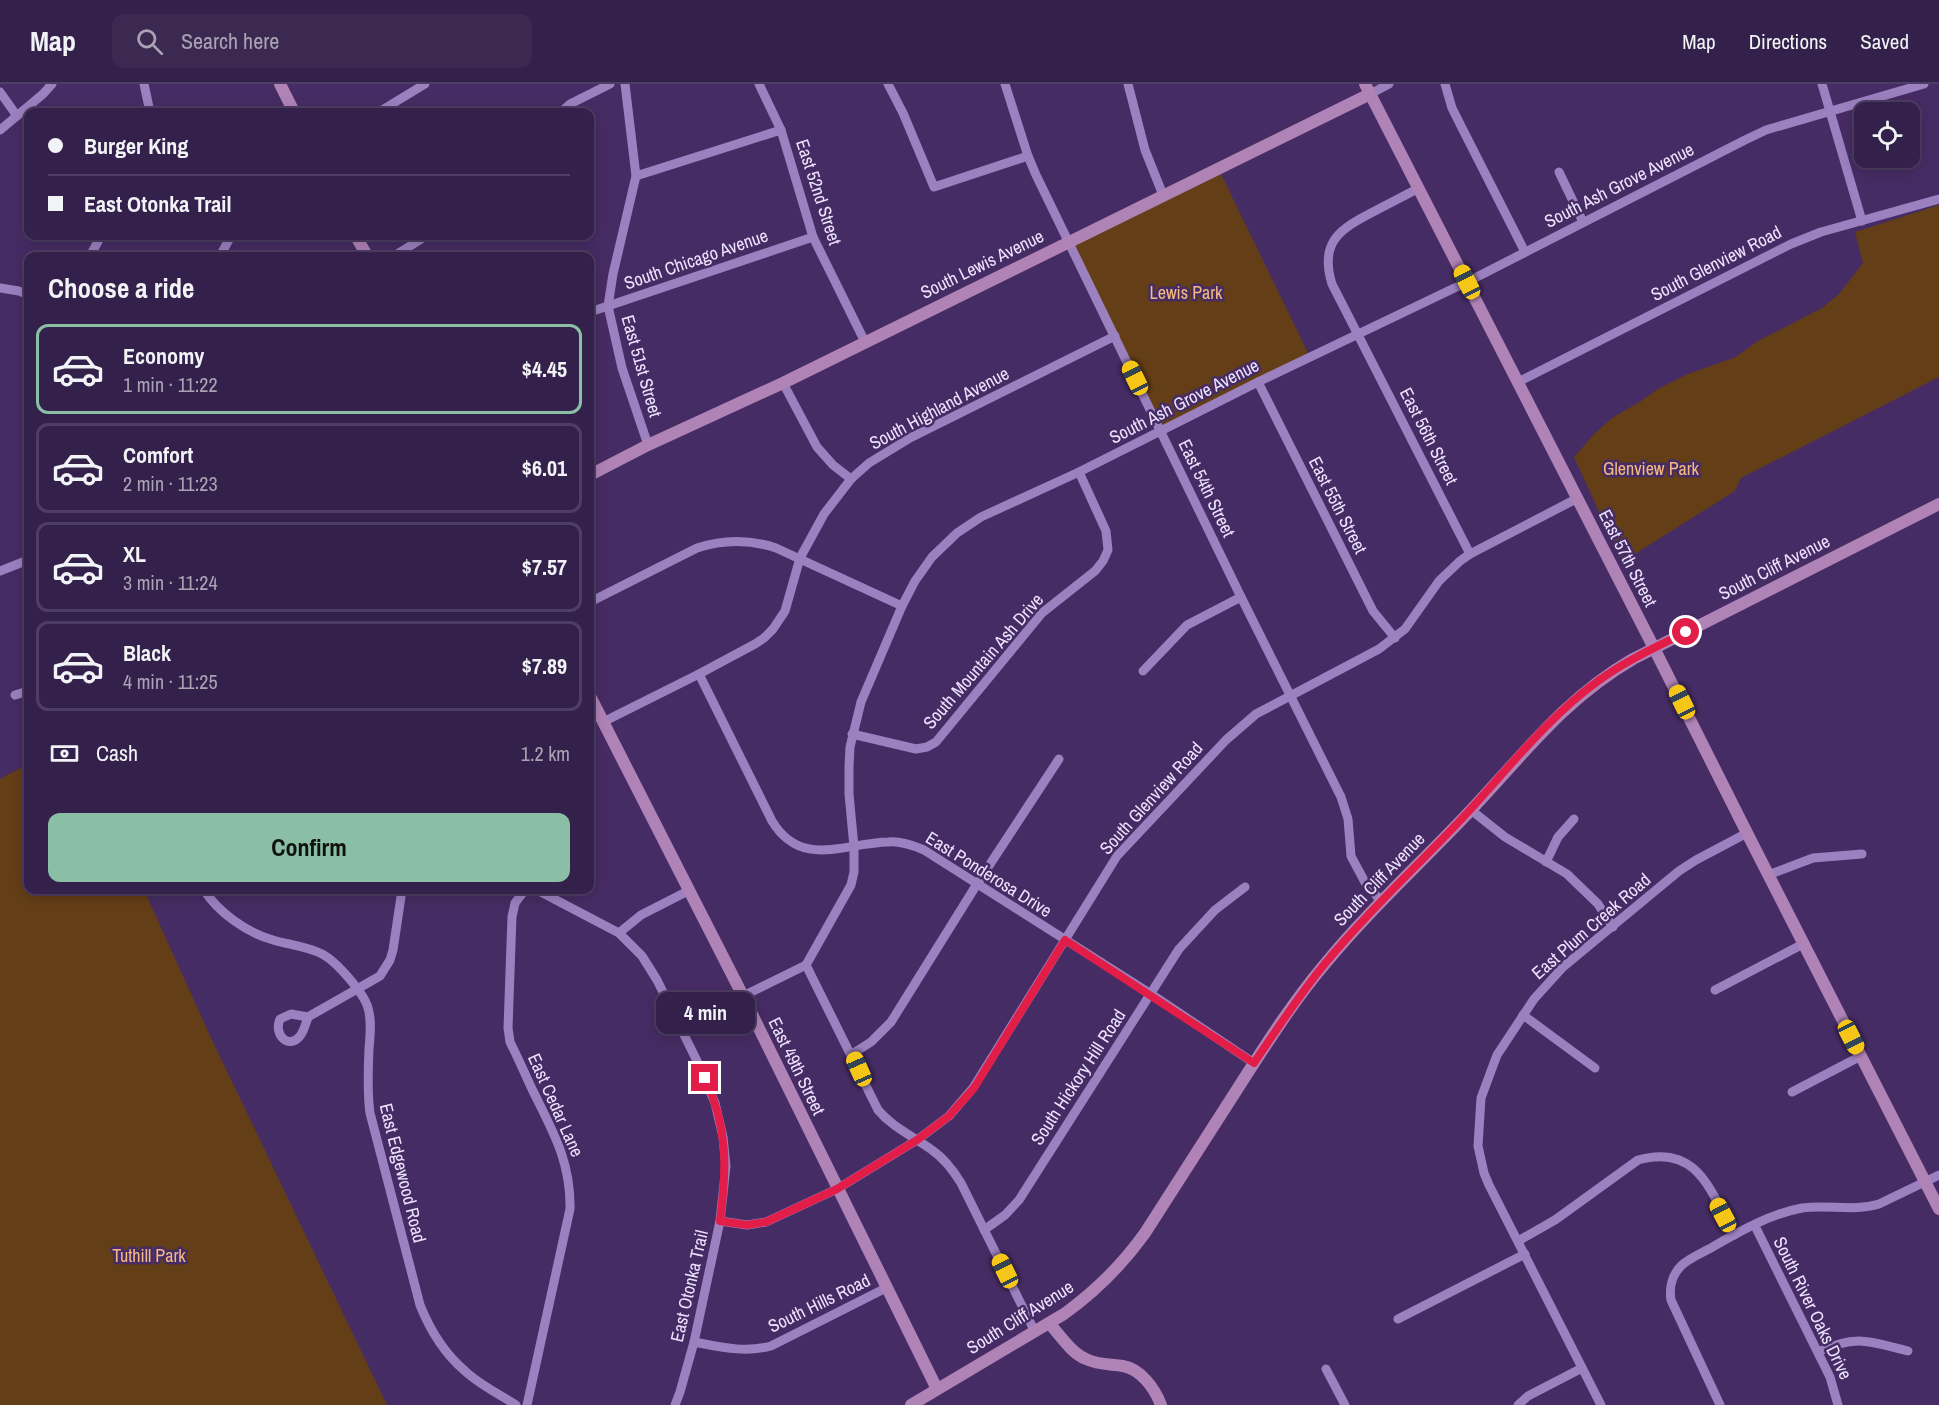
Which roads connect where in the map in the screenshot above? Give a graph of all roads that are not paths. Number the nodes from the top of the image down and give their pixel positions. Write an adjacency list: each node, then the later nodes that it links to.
1 (52, 84): 17 (street)
2 (144, 84): 18 (street)
3 (280, 84): 19 (main road)
4 (425, 84): 20 (street)
5 (610, 84): 21 (street)
6 (625, 84): 29 (street, East 51st Street)
7 (759, 84): 26 (street, East 52nd Street)
8 (888, 84): 27 (street)
9 (1005, 84): 27 (street, East 54th Street)
10 (1128, 84): 31 (street)
11 (1389, 84): 15 (street, South Lewis Avenue)
12 (1445, 84): 39 (street)
13 (1822, 84): 23 (street)
14 (1924, 84): 23 (street, South Ash Grove Avenue)
15 (1368, 89): 30 (main road, East 57th Street); 31 (main road, South Lewis Avenue)
16 (0, 92): 24 (street)
17 (26, 108)
18 (149, 108)
19 (292, 108)
20 (386, 108)
21 (566, 108)
22 (24, 110): 24 (street)
23 (1830, 111): 33 (street); 34 (street, South Ash Grove Avenue)
24 (17, 116): 25 (street)
25 (0, 130)
26 (781, 130): 29 (street); 35 (street, East 52nd Street)
27 (1028, 156): 37 (street, East 54th Street)
28 (1559, 172): 34 (street)
29 (636, 176): 43 (street, East 51st Street)
30 (1419, 188): 40 (main road, East 57th Street); 45 (street, East 56th Street)
31 (1163, 195): 37 (main road, South Lewis Avenue)
32 (1939, 199): 33 (street, South Glenview Road)
33 (1863, 220): 49 (street, South Glenview Road)
34 (1583, 222): 39 (street, South Ash Grove Avenue)
35 (813, 237): 43 (street, South Chicago Avenue); 47 (street, East 52nd Street)
36 (420, 240): 38 (street)
37 (1069, 241): 46 (street, East 54th Street); 47 (main road, South Lewis Avenue)
38 (400, 252)
39 (1525, 252): 40 (street, South Ash Grove Avenue)
40 (1467, 282): 45 (street, South Ash Grove Avenue); 49 (main road, East 57th Street)
41 (0, 288): 42 (street)
42 (24, 293)
43 (608, 306): 44 (street, South Chicago Avenue); 52 (street, East 51st Street)
44 (594, 311)
45 (1358, 334): 48 (street, South Ash Grove Avenue); 58 (street, East 56th Street)
46 (1115, 336): 51 (street, East 54th Street); 55 (street, South Highland Avenue)
47 (865, 342): 50 (main road, South Lewis Avenue)
48 (1258, 382): 51 (street, South Ash Grove Avenue); 65 (street, East 55th Street)
49 (1518, 382): 56 (main road, East 57th Street)
50 (783, 383): 52 (main road, South Lewis Avenue); 55 (street)
51 (1161, 431): 54 (street, South Ash Grove Avenue); 62 (street, East 54th Street)
52 (648, 445): 53 (main road, South Lewis Avenue)
53 (594, 472)
54 (1079, 472): 64 (street, South Ash Grove Avenue); 74 (street, South Mountain Ash Drive)
55 (851, 479): 59 (street, South Highland Avenue)
56 (1578, 498): 58 (street, South Glenview Road); 66 (main road, East 57th Street)
57 (1939, 504): 66 (main road, South Cliff Avenue)
58 (1470, 554): 65 (street, South Glenview Road)
59 (800, 558): 63 (street); 64 (street); 68 (street, South Highland Avenue)
60 (24, 562): 61 (street)
61 (0, 571)
62 (1241, 597): 67 (street); 71 (street, East 54th Street)
63 (594, 600)
64 (902, 606): 74 (street, South Ash Grove Avenue)
65 (1395, 638): 71 (street, South Glenview Road)
66 (1654, 648): 76 (main road, South Cliff Avenue); 78 (main road, East 57th Street)
67 (1143, 671)
68 (699, 674): 73 (street, South Highland Avenue); 79 (street, East Ponderosa Drive)
69 (24, 693): 70 (street)
70 (15, 695)
71 (1291, 695): 90 (street, East 54th Street); 93 (street, South Glenview Road)
72 (594, 704): 73 (main road, East 49th Street)
73 (603, 722): 85 (main road, East 49th Street)
74 (852, 734): 79 (street, South Ash Grove Avenue)
75 (1059, 759): 83 (street)
76 (1471, 810): 81 (street); 90 (main road, South Cliff Avenue)
77 (1574, 819): 81 (street)
78 (1747, 834): 82 (main road, East 57th Street); 91 (street, East Plum Creek Road)
79 (854, 847): 83 (street, East Ponderosa Drive); 95 (street, South Ash Grove Avenue)
80 (1862, 854): 82 (street)
81 (1546, 862): 91 (street)
82 (1768, 875): 94 (main road, East 57th Street)
83 (977, 884): 93 (street, East Ponderosa Drive); 102 (street)
84 (1245, 886): 98 (street, South Hickory Hill Road)
85 (688, 891): 92 (street); 99 (main road, East 49th Street)
86 (208, 894): 96 (street, East Edgewood Road)
87 (401, 894): 96 (street)
88 (522, 894): 129 (street, East Cedar Lane)
89 (545, 894): 92 (street, East Otonka Trail)
90 (1382, 902): 104 (main road, South Cliff Avenue)
91 (1613, 927): 100 (street, East Plum Creek Road)
92 (619, 933): 112 (street, East Otonka Trail)
93 (1065, 940): 98 (street, East Ponderosa Drive); 107 (street, South Glenview Road)
94 (1803, 944): 97 (street); 103 (main road, East 57th Street)
95 (806, 964): 99 (street); 102 (street)
96 (358, 987): 101 (street); 128 (street, East Edgewood Road)
97 (1715, 990)
98 (1151, 994): 104 (street, East Ponderosa Drive); 114 (street, South Hickory Hill Road)
99 (743, 996): 110 (main road, East 49th Street)
100 (1523, 1015): 105 (street); 116 (street, East Plum Creek Road)
101 (308, 1017)
102 (852, 1054): 107 (street)
103 (1861, 1056): 106 (street); 109 (main road, East 57th Street)
104 (1254, 1063): 120 (main road, South Cliff Avenue)
105 (1595, 1068)
106 (1792, 1092)
107 (917, 1140): 110 (street, South Glenview Road); 114 (street)
108 (1939, 1175): 109 (street)
109 (1925, 1182): 111 (main road, East 57th Street); 113 (street)
110 (837, 1189): 112 (street, South Glenview Road); 118 (main road, East 49th Street)
111 (1939, 1209)
112 (720, 1221): 122 (street, East Otonka Trail)
113 (1755, 1226): 115 (street); 124 (street, South River Oaks Drive)
114 (984, 1230): 121 (street)
115 (1734, 1235): 116 (street); 136 (street)
116 (1518, 1241): 117 (street, East Plum Creek Road)
117 (1524, 1254): 119 (street); 125 (street, East Plum Creek Road)
118 (886, 1288): 122 (street, South Hills Road); 127 (main road, East 49th Street)
119 (1398, 1319)
120 (1049, 1323): 121 (main road, South Cliff Avenue); 132 (main road)
121 (1035, 1332): 127 (main road, South Cliff Avenue)
122 (694, 1342): 130 (street, East Otonka Trail)
123 (1908, 1351): 124 (street)
124 (1818, 1352): 137 (street, South River Oaks Drive)
125 (1582, 1368): 134 (street); 135 (street, East Plum Creek Road)
126 (1326, 1369): 133 (street)
127 (937, 1389): 131 (main road, South Cliff Avenue)
128 (516, 1405)
129 (527, 1405)
130 (675, 1405)
131 (911, 1405)
132 (1161, 1405)
133 (1345, 1405)
134 (1518, 1405)
135 (1601, 1405)
136 (1720, 1405)
137 (1838, 1405)

